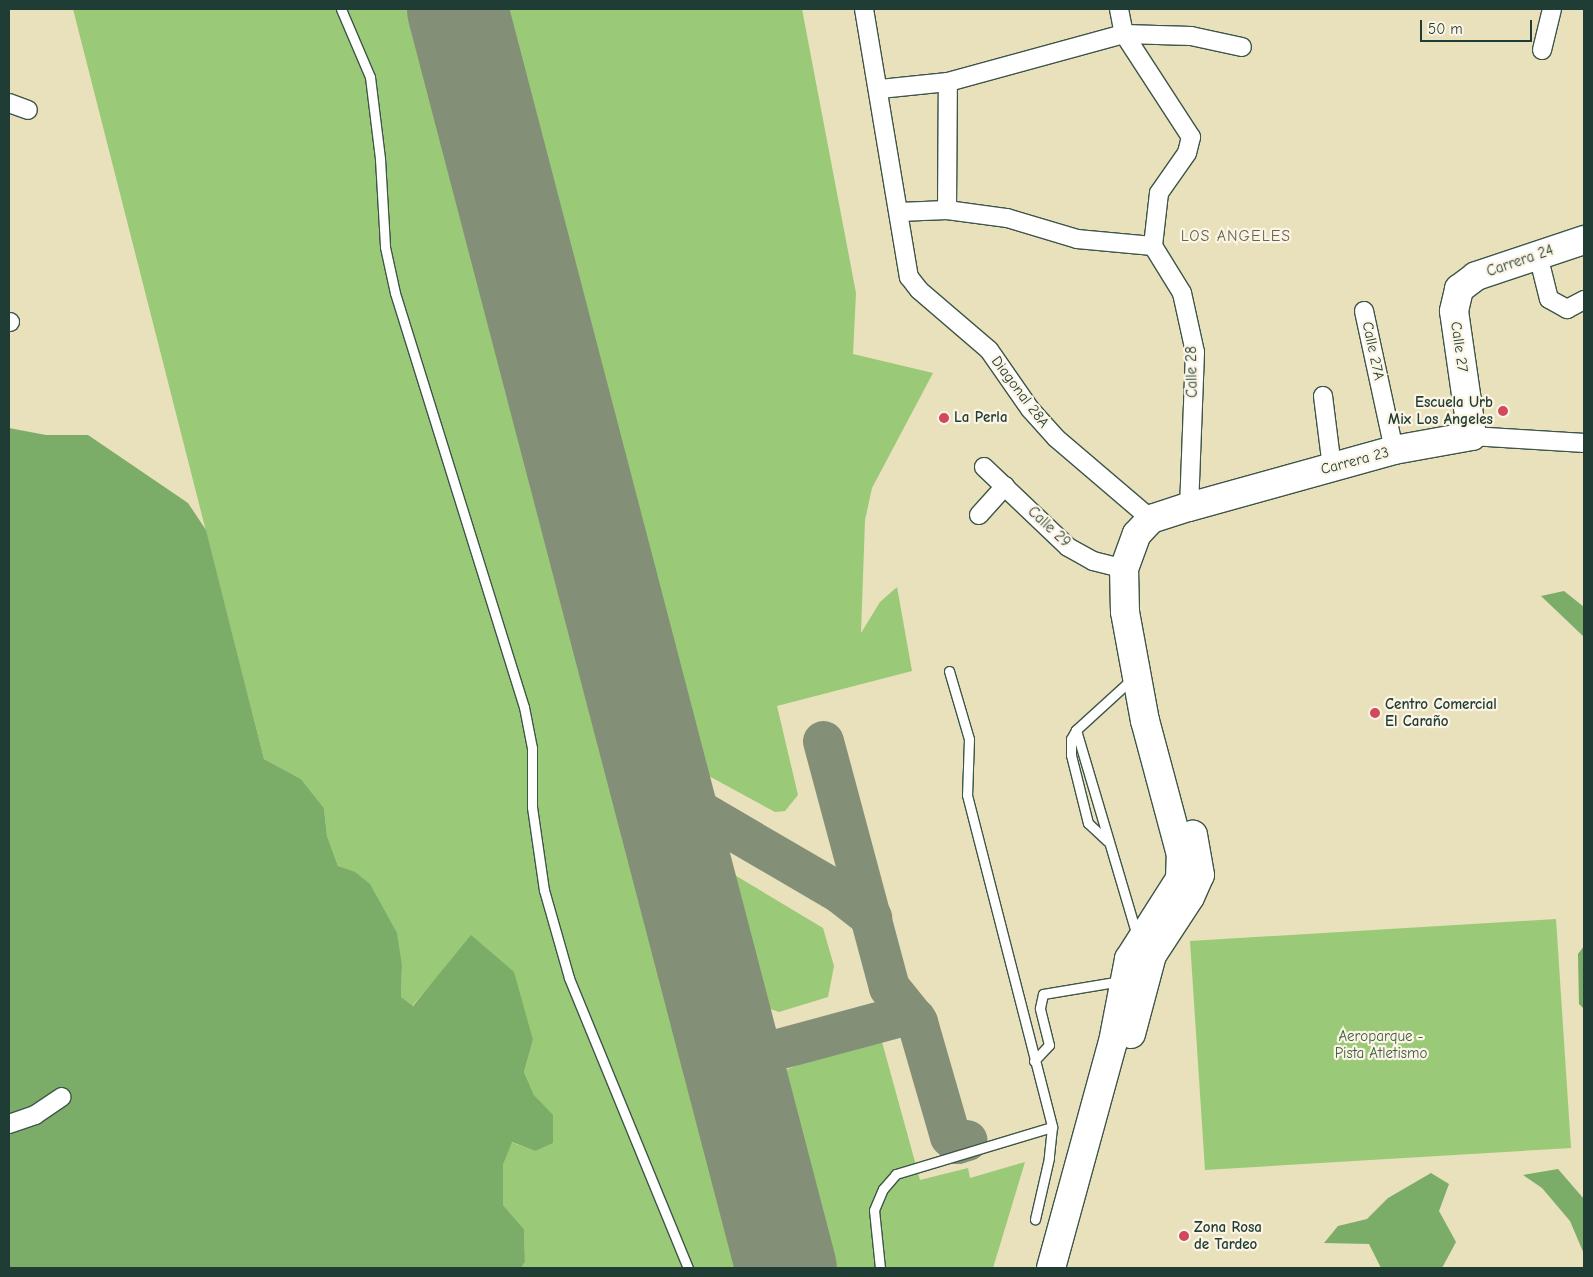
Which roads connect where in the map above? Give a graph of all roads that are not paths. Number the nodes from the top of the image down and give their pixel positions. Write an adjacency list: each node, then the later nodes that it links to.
1 (342, 9): 42 (lane)
2 (864, 9): 9 (street)
3 (1119, 9): 5 (street)
4 (1552, 9): 7 (street)
5 (1124, 34): 6 (street); 8 (street); 15 (street)
6 (1242, 47)
7 (1542, 50)
8 (948, 82): 9 (street); 12 (street)
9 (880, 89): 13 (street)
10 (9, 103): 11 (street)
11 (28, 110)
12 (947, 210): 13 (street); 15 (street)
13 (898, 212): 29 (street, Diagonal 28A)
14 (1584, 240): 16 (main road, Carrera 24)
15 (1153, 246): 27 (street, Calle 28)
16 (1538, 255): 17 (main road, Carrera 24); 18 (street)
17 (1459, 288): 21 (main road, Calle 27)
18 (1584, 300)
19 (1364, 311): 23 (street, Calle 27A)
20 (1323, 396): 25 (street)
21 (1472, 436): 22 (street, Carrera 23); 23 (main road, Carrera 23)
22 (1584, 443)
23 (1394, 450): 25 (main road, Carrera 23)
24 (984, 467): 26 (street, Calle 29)
25 (1332, 467): 27 (main road, Carrera 23)
26 (1005, 486): 28 (street); 30 (street, Calle 29)
27 (1189, 507): 29 (main road, Carrera 23)
28 (979, 515)
29 (1144, 527): 30 (main road)
30 (1124, 569): 32 (main road)
31 (950, 672): 37 (lane)
32 (1138, 680): 33 (lane); 35 (main road); 45 (main road)
33 (1076, 730): 34 (lane); 34 (lane)
34 (1108, 841): 35 (lane)
35 (1138, 941): 36 (main road)
36 (1123, 980): 37 (lane); 44 (main road)
37 (1034, 1061): 40 (lane)
38 (62, 1097): 39 (street)
39 (9, 1124)
40 (1052, 1127): 41 (lane); 43 (lane)
41 (1036, 1219)
42 (688, 1268)
43 (880, 1268)
44 (1051, 1268)
45 (1071, 1268)

